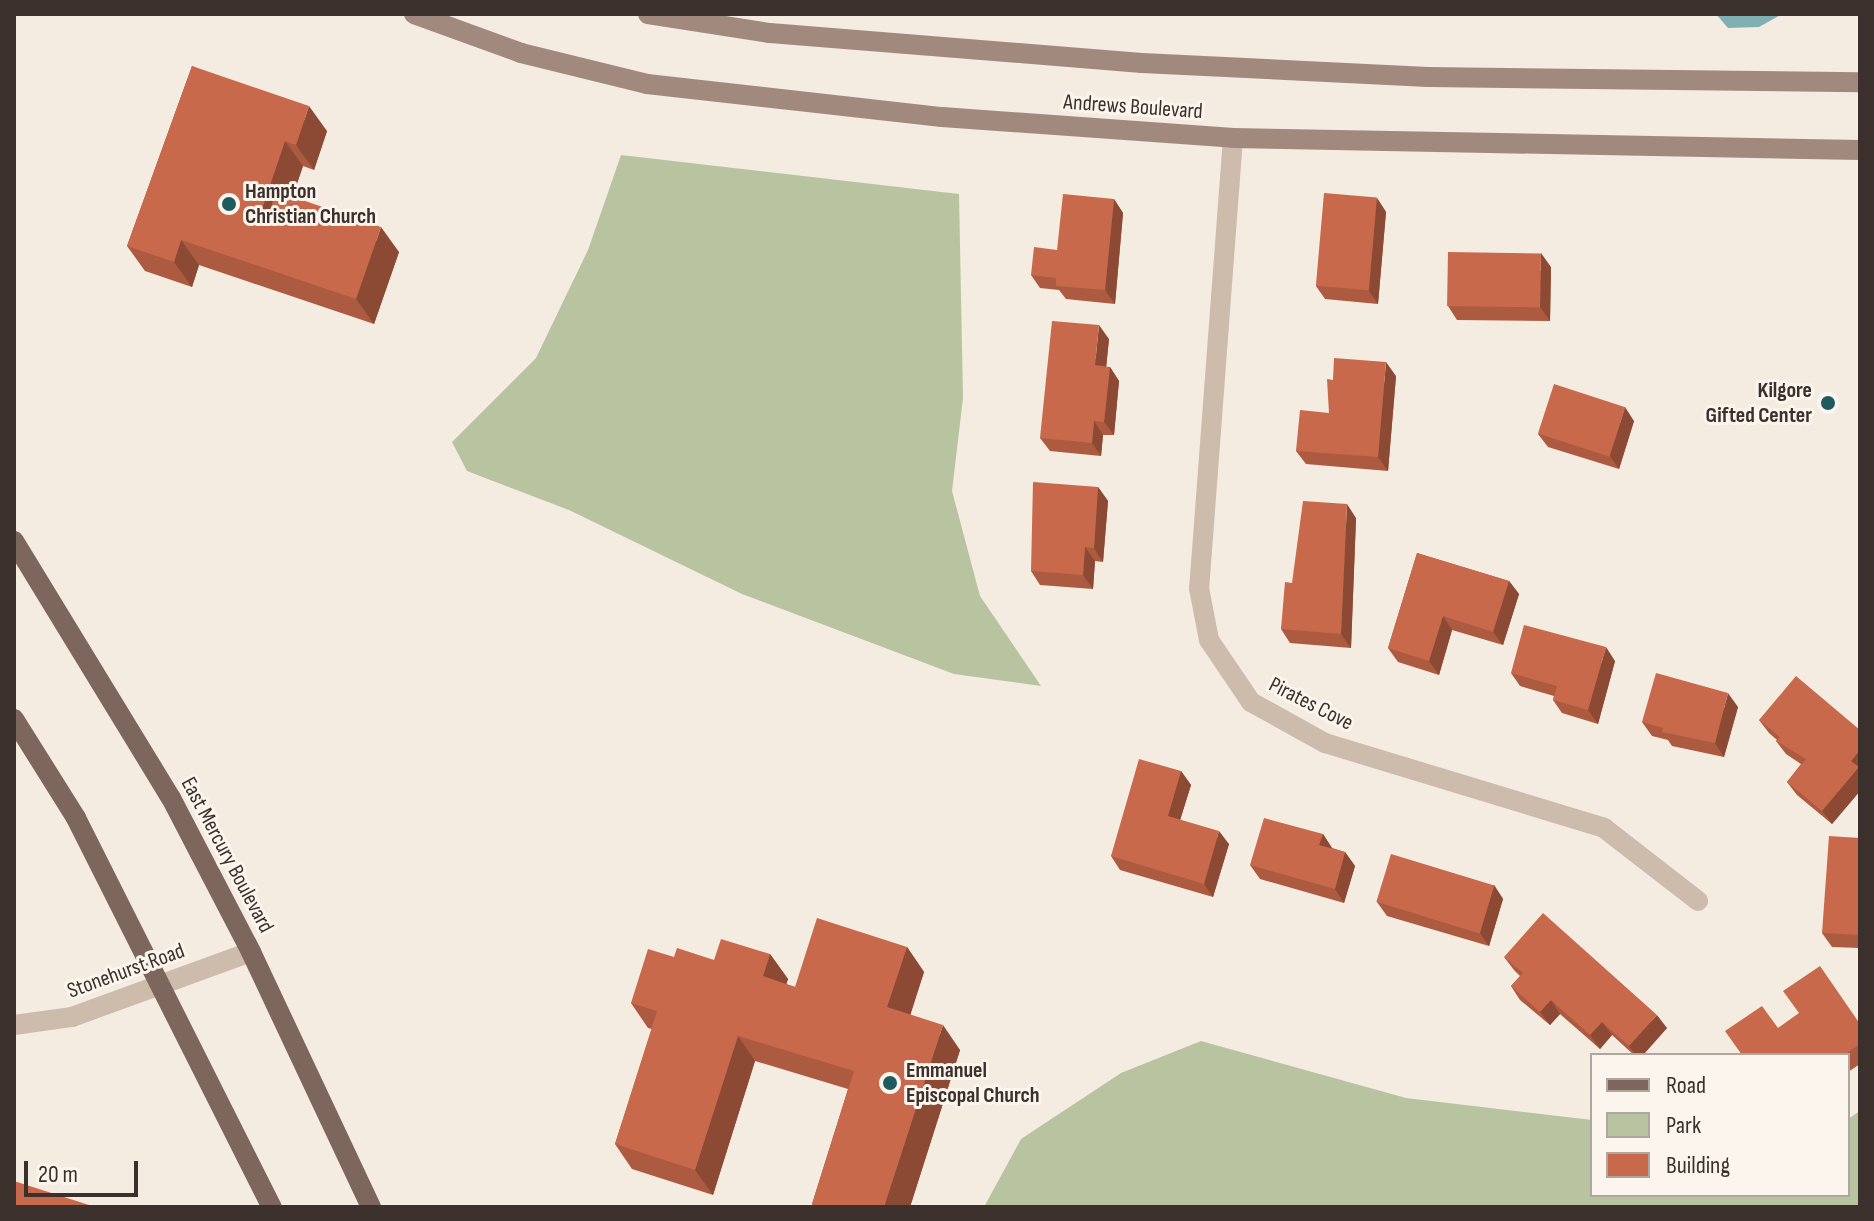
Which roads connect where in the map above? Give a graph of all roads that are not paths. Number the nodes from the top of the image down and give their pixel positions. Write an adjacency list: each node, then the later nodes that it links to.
1 (414, 14): 4 (street, Andrews Boulevard)
2 (648, 14): 3 (street, Andrews Boulevard)
3 (1860, 82)
4 (1233, 138): 5 (street, Andrews Boulevard); 8 (street, Pirates Cove)
5 (1860, 150)
6 (14, 541): 9 (main road, East Mercury Boulevard)
7 (14, 719): 10 (main road)
8 (1698, 901)
9 (251, 952): 10 (street, Stonehurst Road); 13 (main road, East Mercury Boulevard)
10 (161, 984): 11 (street, Stonehurst Road); 12 (main road)
11 (14, 1025)
12 (272, 1207)
13 (371, 1207)

